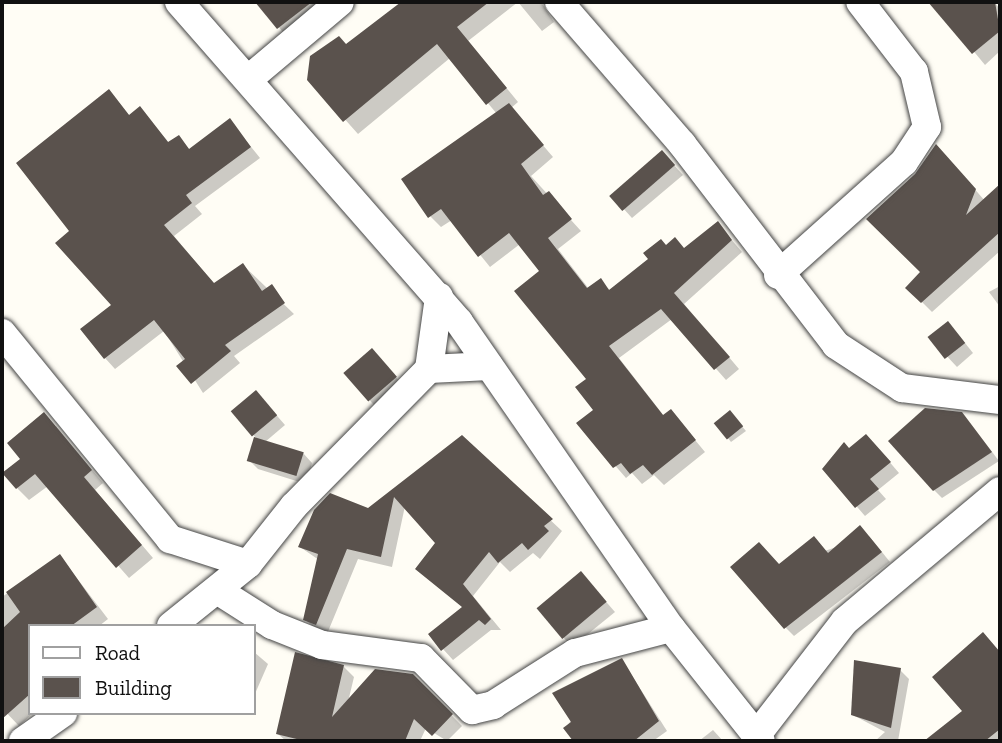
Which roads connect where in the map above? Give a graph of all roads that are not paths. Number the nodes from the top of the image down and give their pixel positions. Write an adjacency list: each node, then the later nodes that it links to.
1 (179, 2): 5 (street)
2 (340, 2): 5 (street)
3 (559, 2): 6 (street)
4 (860, 2): 6 (street)
5 (251, 77): 7 (street)
6 (778, 275): 12 (street)
7 (439, 297): 9 (street); 11 (street)
8 (2, 333): 10 (street)
9 (489, 366): 11 (street); 17 (street)
10 (12, 367): 14 (street)
11 (429, 369): 14 (street)
12 (1000, 400)
13 (1000, 491): 19 (street)
14 (248, 564): 15 (street)
15 (217, 590): 16 (street); 17 (street)
16 (174, 624)
17 (671, 628): 19 (street)
18 (60, 715): 20 (street)
19 (758, 739)
20 (23, 741)

